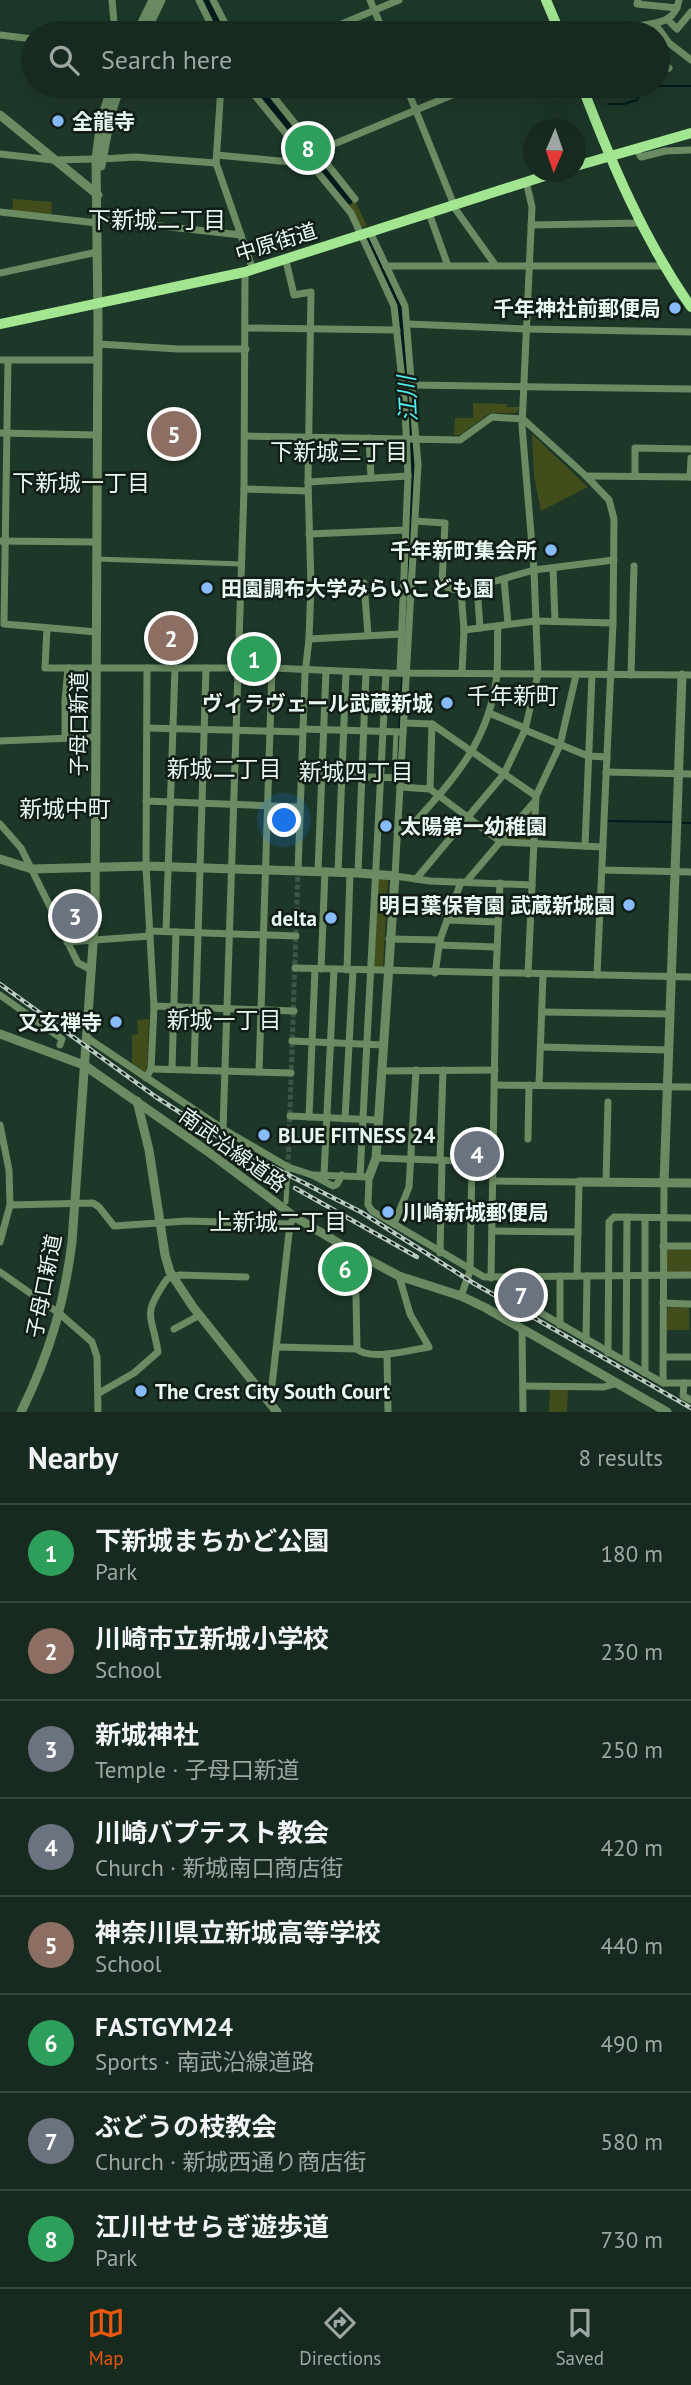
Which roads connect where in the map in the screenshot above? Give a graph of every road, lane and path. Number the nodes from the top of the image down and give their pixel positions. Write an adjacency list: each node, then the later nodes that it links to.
1 (112, 0): 14 (street)
2 (153, 0): 15 (street)
3 (161, 0): 16 (street)
4 (199, 0): 17 (street)
5 (213, 0): 18 (street)
6 (370, 0): 11 (street)
7 (399, 0): 11 (street)
8 (546, 0): 21 (main road)
9 (638, 0): 10 (street)
10 (678, 4): 13 (street)
11 (375, 10): 19 (street); 20 (street)
12 (691, 12): 23 (street)
13 (667, 19): 22 (street)
14 (114, 21)
15 (143, 21)
16 (151, 21)
17 (209, 21)
18 (224, 21)
19 (349, 21)
20 (379, 21)
21 (555, 21)
22 (663, 21)
23 (670, 22)
24 (0, 35): 25 (street)
25 (21, 38)
26 (670, 44): 27 (street)
27 (691, 60)
28 (108, 98): 44 (street, 子母口新道)
29 (116, 98): 44 (street, 子母口新道)
30 (220, 98): 45 (street)
31 (257, 98): 48 (street)
32 (275, 98): 41 (street)
33 (411, 98): 36 (street)
34 (445, 98): 36 (street)
35 (587, 98): 43 (main road)
36 (416, 110): 41 (street); 53 (street)
37 (0, 116): 46 (street)
38 (691, 133): 39 (main road)
39 (637, 150): 40 (street); 43 (main road)
40 (691, 150)
41 (317, 151): 52 (street)
42 (0, 154): 46 (street)
43 (611, 156): 47 (main road); 57 (main road)
44 (99, 159): 45 (street); 46 (street); 51 (street, 子母口新道)
45 (216, 159): 48 (street); 59 (street)
46 (53, 160): 51 (street)
47 (586, 163)
48 (311, 164): 60 (street)
49 (523, 181): 53 (main road, 中原街道)
50 (527, 182): 58 (street)
51 (98, 195): 56 (street, 子母口新道)
52 (355, 200)
53 (454, 205): 55 (main road, 中原街道); 66 (street)
54 (0, 212): 56 (street)
55 (429, 213): 60 (main road, 中原街道); 65 (street)
56 (97, 221): 59 (street); 61 (street, 子母口新道)
57 (642, 223): 58 (street); 67 (main road)
58 (531, 225): 63 (street)
59 (241, 234): 68 (street)
60 (366, 234): 62 (main road, 中原街道); 64 (street); 77 (street)
61 (97, 252): 69 (street); 70 (street, 子母口新道)
62 (286, 261): 68 (main road, 中原街道); 75 (street)
63 (529, 265): 66 (street); 67 (street); 76 (street)
64 (386, 266): 65 (street); 73 (street)
65 (448, 266): 66 (street)
66 (496, 266)
67 (665, 266): 71 (main road)
68 (249, 271): 70 (main road, 中原街道); 74 (street)
69 (0, 273)
70 (98, 303): 72 (main road, 中原街道); 79 (street, 子母口新道)
71 (691, 307)
72 (0, 324)
73 (408, 324): 76 (street); 83 (street)
74 (246, 328): 75 (street); 80 (street)
75 (310, 329): 77 (street); 90 (street)
76 (526, 329): 78 (street); 84 (street)
77 (397, 330): 92 (street)
78 (691, 332)
79 (98, 344): 80 (street); 82 (street, 子母口新道)
80 (246, 349): 89 (street)
81 (4, 360): 82 (street); 87 (street)
82 (98, 360): 88 (street, 子母口新道)
83 (412, 385): 84 (street); 93 (street)
84 (524, 387): 85 (street); 86 (street)
85 (691, 390)
86 (523, 419): 93 (street); 98 (street); 113 (street)
87 (3, 433): 88 (street); 106 (street)
88 (97, 435): 107 (street, 子母口新道)
89 (245, 436): 90 (street); 102 (street)
90 (309, 437): 91 (street); 101 (street)
91 (369, 439): 92 (street); 100 (street)
92 (407, 439): 93 (street); 97 (street)
93 (415, 439): 104 (street)
94 (691, 449): 96 (street)
95 (691, 458): 99 (street)
96 (635, 475): 98 (street); 99 (street)
97 (408, 476): 100 (street); 104 (street)
98 (586, 476): 109 (street)
99 (691, 477)
100 (371, 478): 101 (street)
101 (308, 482): 103 (street)
102 (244, 489): 103 (street); 110 (street)
103 (308, 491): 105 (street)
104 (409, 526): 105 (street); 117 (street); 128 (street); 143 (street)
105 (309, 534): 130 (street)
106 (3, 541): 107 (street); 118 (street)
107 (97, 542): 108 (street, 子母口新道)
108 (97, 559): 110 (street); 127 (street, 子母口新道)
109 (614, 561): 112 (street); 121 (street)
110 (242, 564): 136 (street)
111 (634, 566): 150 (street)
112 (553, 568): 113 (street); 120 (street)
113 (534, 570): 114 (street); 119 (street)
114 (504, 579): 116 (street); 122 (street)
115 (364, 583): 129 (street)
116 (477, 586): 117 (street); 125 (street)
117 (461, 591): 126 (street)
118 (2, 607): 124 (street)
119 (536, 621): 120 (street); 122 (street); 146 (street)
120 (555, 621): 121 (street)
121 (613, 623): 149 (street)
122 (508, 624): 123 (street)
123 (498, 626): 125 (street); 145 (street)
124 (47, 628): 127 (street); 131 (street)
125 (480, 628): 126 (street)
126 (464, 630): 144 (street)
127 (97, 632): 132 (street, 子母口新道)
128 (401, 634): 129 (street); 143 (street)
129 (368, 635): 130 (street)
130 (309, 639): 138 (street)
131 (68, 668): 132 (street); 168 (street)
132 (96, 668): 133 (street); 167 (street, 子母口新道)
133 (147, 668): 134 (street); 155 (street)
134 (174, 668): 135 (street); 156 (street)
135 (206, 668): 136 (street); 159 (street)
136 (239, 668): 137 (street); 160 (street)
137 (272, 668): 138 (street); 163 (street)
138 (305, 670): 139 (street); 161 (street)
139 (326, 671): 140 (street); 157 (street)
140 (346, 672): 141 (street); 162 (street)
141 (366, 673): 142 (street); 164 (street)
142 (386, 673): 143 (street); 165 (street)
143 (404, 673): 144 (street); 153 (street)
144 (462, 673): 145 (street)
145 (497, 674): 146 (street); 152 (street)
146 (538, 674): 147 (street); 158 (street)
147 (576, 675): 148 (street); 170 (street)
148 (592, 675): 149 (street); 172 (street)
149 (611, 675): 150 (street); 173 (street)
150 (631, 675): 151 (street)
151 (686, 675): 176 (street)
152 (489, 713): 158 (street); 171 (street)
153 (404, 723): 154 (street); 166 (street)
154 (432, 724): 171 (street); 185 (street)
155 (147, 728): 156 (street); 188 (street)
156 (172, 729): 159 (street); 189 (street)
157 (324, 729): 161 (street); 162 (street); 179 (street)
158 (525, 729): 170 (street); 175 (street)
159 (204, 730): 160 (street); 190 (street)
160 (237, 730): 163 (street); 191 (street)
161 (303, 730): 163 (street); 178 (street)
162 (344, 730): 164 (street); 180 (street)
163 (271, 731): 192 (street)
164 (363, 731): 165 (street); 181 (street)
165 (383, 731): 166 (street); 182 (street)
166 (399, 732): 183 (street)
167 (96, 737): 168 (street); 203 (street, 子母口新道)
168 (65, 738): 169 (street)
169 (0, 741)
170 (561, 746): 172 (street); 187 (street)
171 (473, 752): 175 (street); 186 (street)
172 (588, 756): 173 (street); 199 (street)
173 (607, 757): 174 (street)
174 (606, 772): 176 (street); 200 (street)
175 (504, 774): 187 (street); 194 (street)
176 (678, 774): 177 (street); 214 (street)
177 (691, 774)
178 (301, 775): 179 (street); 193 (street)
179 (322, 776): 180 (street); 211 (street)
180 (342, 776): 181 (street); 212 (street)
181 (362, 777): 182 (street); 213 (street)
182 (381, 778): 183 (street); 216 (street)
183 (397, 778): 184 (street)
184 (400, 787): 185 (street); 196 (street)
185 (430, 789): 186 (street)
186 (440, 794): 194 (street); 196 (street)
187 (536, 798): 197 (street); 198 (street)
188 (146, 801): 189 (street); 202 (street)
189 (170, 802): 190 (street); 204 (street)
190 (201, 803): 191 (street); 205 (street)
191 (234, 804): 192 (street); 207 (street)
192 (268, 806): 193 (street); 208 (street)
193 (300, 807): 210 (street)
194 (469, 818): 197 (street); 218 (street)
195 (0, 824): 206 (street)
196 (397, 832): 217 (street)
197 (501, 842): 198 (street); 219 (street)
198 (534, 844): 199 (street); 221 (street)
199 (585, 846): 200 (street)
200 (603, 847): 209 (street)
201 (0, 859): 206 (street)
202 (146, 866): 203 (street); 204 (street); 228 (street)
203 (95, 867): 206 (street); 233 (street, 子母口新道)
204 (168, 867): 205 (street); 225 (street)
205 (199, 868): 207 (street); 227 (street)
206 (32, 869): 234 (street)
207 (232, 870): 208 (street); 229 (street)
208 (265, 870): 210 (street); 230 (street)
209 (602, 870): 214 (street); 248 (street)
210 (298, 871): 211 (street)
211 (321, 871): 212 (street); 238 (street)
212 (338, 872): 213 (street)
213 (354, 872): 216 (street); 241 (street)
214 (674, 872): 215 (street); 249 (street)
215 (691, 872)
216 (375, 873): 217 (street); 242 (street)
217 (395, 877): 218 (street); 222 (street)
218 (416, 879): 219 (street)
219 (464, 882): 220 (street); 223 (street)
220 (500, 883): 221 (street); 224 (street)
221 (532, 885): 246 (street)
222 (392, 910): 223 (street); 232 (street)
223 (449, 917): 224 (street); 235 (street)
224 (497, 922): 236 (street)
225 (166, 931): 226 (street); 228 (street)
226 (176, 932): 227 (street); 253 (street)
227 (197, 932): 229 (street); 254 (street)
228 (149, 933): 233 (street); 252 (street)
229 (230, 933): 230 (street); 255 (street)
230 (263, 934): 231 (street); 256 (street)
231 (296, 936)
232 (390, 939): 235 (street); 243 (street)
233 (94, 940): 234 (street); 239 (street, 子母口新道)
234 (67, 942): 239 (street)
235 (439, 943): 236 (street); 244 (street)
236 (496, 947): 245 (street)
237 (295, 968): 238 (street)
238 (318, 969): 240 (street); 263 (street)
239 (92, 970): 261 (street, 子母口新道)
240 (334, 970): 241 (street); 264 (street)
241 (350, 970): 242 (street); 265 (street)
242 (371, 971): 243 (street); 266 (street)
243 (387, 971): 244 (street); 268 (street)
244 (435, 972): 245 (street)
245 (496, 974): 246 (street); 277 (street)
246 (528, 974): 247 (street)
247 (543, 975): 248 (street); 258 (street)
248 (597, 975): 249 (street)
249 (671, 976): 250 (street); 259 (street)
250 (691, 976)
251 (0, 995): 267 (street)
252 (154, 1006): 253 (street); 272 (street)
253 (174, 1007): 254 (street); 273 (street)
254 (196, 1008): 255 (street); 274 (street)
255 (228, 1009): 256 (street); 278 (street)
256 (261, 1010): 257 (street); 280 (street)
257 (293, 1011)
258 (542, 1012): 259 (street); 269 (street)
259 (670, 1014): 270 (street)
260 (0, 1034): 271 (street, 南武沿線道路)
261 (86, 1037): 271 (street, 子母口新道); 282 (street)
262 (292, 1041): 263 (street)
263 (312, 1041): 264 (street); 291 (street)
264 (331, 1042): 265 (street); 292 (street)
265 (349, 1043): 266 (street); 293 (street)
266 (368, 1044): 268 (street); 294 (street)
267 (60, 1045)
268 (383, 1045): 279 (street)
269 (541, 1047): 270 (street); 285 (street)
270 (669, 1050): 286 (street)
271 (84, 1065): 288 (street, 南武沿線道路); 316 (street, 子母口新道)
272 (151, 1069): 273 (street); 282 (street)
273 (172, 1069): 274 (street)
274 (194, 1070): 278 (street)
275 (415, 1070): 276 (street); 279 (street); 300 (street)
276 (443, 1070): 277 (street); 301 (street)
277 (495, 1070): 283 (street)
278 (227, 1071): 280 (street); 297 (street)
279 (381, 1071): 295 (street)
280 (259, 1072): 281 (street)
281 (291, 1073)
282 (146, 1078): 297 (street)
283 (495, 1085): 284 (street); 303 (street)
284 (529, 1085): 285 (street); 298 (street)
285 (539, 1085): 286 (street)
286 (667, 1087): 287 (street); 314 (street)
287 (691, 1087)
288 (137, 1101): 324 (street, 南武沿線道路); 325 (street)
289 (608, 1102): 313 (street)
290 (290, 1116): 291 (street)
291 (309, 1117): 292 (street)
292 (327, 1118): 293 (street); 308 (street)
293 (345, 1119): 294 (street)
294 (362, 1120): 295 (street); 310 (street)
295 (378, 1121): 299 (street)
296 (0, 1125): 305 (street)
297 (223, 1129): 304 (street)
298 (528, 1139)
299 (376, 1157): 300 (street); 310 (street)
300 (410, 1159): 301 (street); 326 (street)
301 (441, 1160): 302 (street); 333 (street)
302 (472, 1161): 303 (street); 335 (street)
303 (493, 1162): 311 (street)
304 (288, 1167): 307 (street); 317 (street)
305 (9, 1170): 306 (street); 318 (street)
306 (0, 1171)
307 (312, 1175): 308 (street); 309 (street)
308 (324, 1175): 309 (street)
309 (342, 1175): 310 (street)
310 (364, 1176): 326 (street)
311 (493, 1181): 312 (street); 327 (street)
312 (579, 1182): 313 (street); 328 (street)
313 (606, 1182): 314 (street)
314 (664, 1183): 315 (street); 322 (street)
315 (691, 1183)
316 (75, 1202): 318 (street); 325 (street); 352 (street, 子母口新道)
317 (286, 1202)
318 (10, 1205): 319 (street)
319 (4, 1216): 329 (street)
320 (627, 1217): 321 (street); 343 (street); 344 (street)
321 (645, 1218): 322 (street); 336 (street)
322 (663, 1218): 323 (street); 330 (street)
323 (691, 1218)
324 (292, 1221): 325 (street); 332 (street, 南武沿線道路); 358 (street)
325 (160, 1223): 338 (street)
326 (394, 1224): 333 (street)
327 (492, 1231): 328 (street); 348 (street)
328 (578, 1232): 341 (street)
329 (0, 1242)
330 (663, 1246): 331 (street); 345 (street)
331 (691, 1246)
332 (352, 1251): 339 (street, 南武沿線道路); 359 (street)
333 (440, 1253): 335 (street)
334 (0, 1272): 352 (street)
335 (472, 1272): 348 (street); 349 (street)
336 (645, 1275): 344 (street); 345 (street); 365 (street)
337 (691, 1275): 345 (street)
338 (172, 1276): 347 (street); 353 (street); 370 (street)
339 (399, 1276): 349 (street, 南武沿線道路); 361 (street)
340 (559, 1276): 341 (street); 346 (street); 354 (street)
341 (577, 1276): 342 (street)
342 (587, 1276): 343 (street); 357 (street)
343 (609, 1276): 344 (street); 360 (street)
344 (627, 1276): 364 (street)
345 (663, 1276): 350 (street)
346 (514, 1277): 348 (street); 354 (street)
347 (246, 1278)
348 (491, 1278)
349 (461, 1296): 356 (street, 南武沿線道路)
350 (663, 1303): 351 (street); 362 (street)
351 (691, 1304)
352 (60, 1314): 370 (street); 373 (street, 子母口新道)
353 (200, 1315): 355 (street); 372 (street)
354 (560, 1325): 357 (street)
355 (174, 1329)
356 (522, 1329): 366 (street, 南武沿線道路); 369 (street)
357 (586, 1340): 360 (street)
358 (278, 1347): 359 (street); 372 (street)
359 (357, 1349): 361 (street)
360 (608, 1353): 364 (street)
361 (387, 1354): 376 (street)
362 (664, 1357): 363 (street); 367 (street)
363 (691, 1357)
364 (626, 1362): 365 (street)
365 (645, 1373): 367 (street)
366 (618, 1383): 369 (street); 378 (street, 南武沿線道路)
367 (663, 1383): 368 (street)
368 (687, 1383): 371 (street)
369 (523, 1386): 377 (street)
370 (99, 1393): 374 (street)
371 (691, 1401)
372 (270, 1403): 375 (street)
373 (20, 1412)
374 (99, 1412)
375 (277, 1412)
376 (388, 1412)
377 (523, 1412)
378 (667, 1412)

